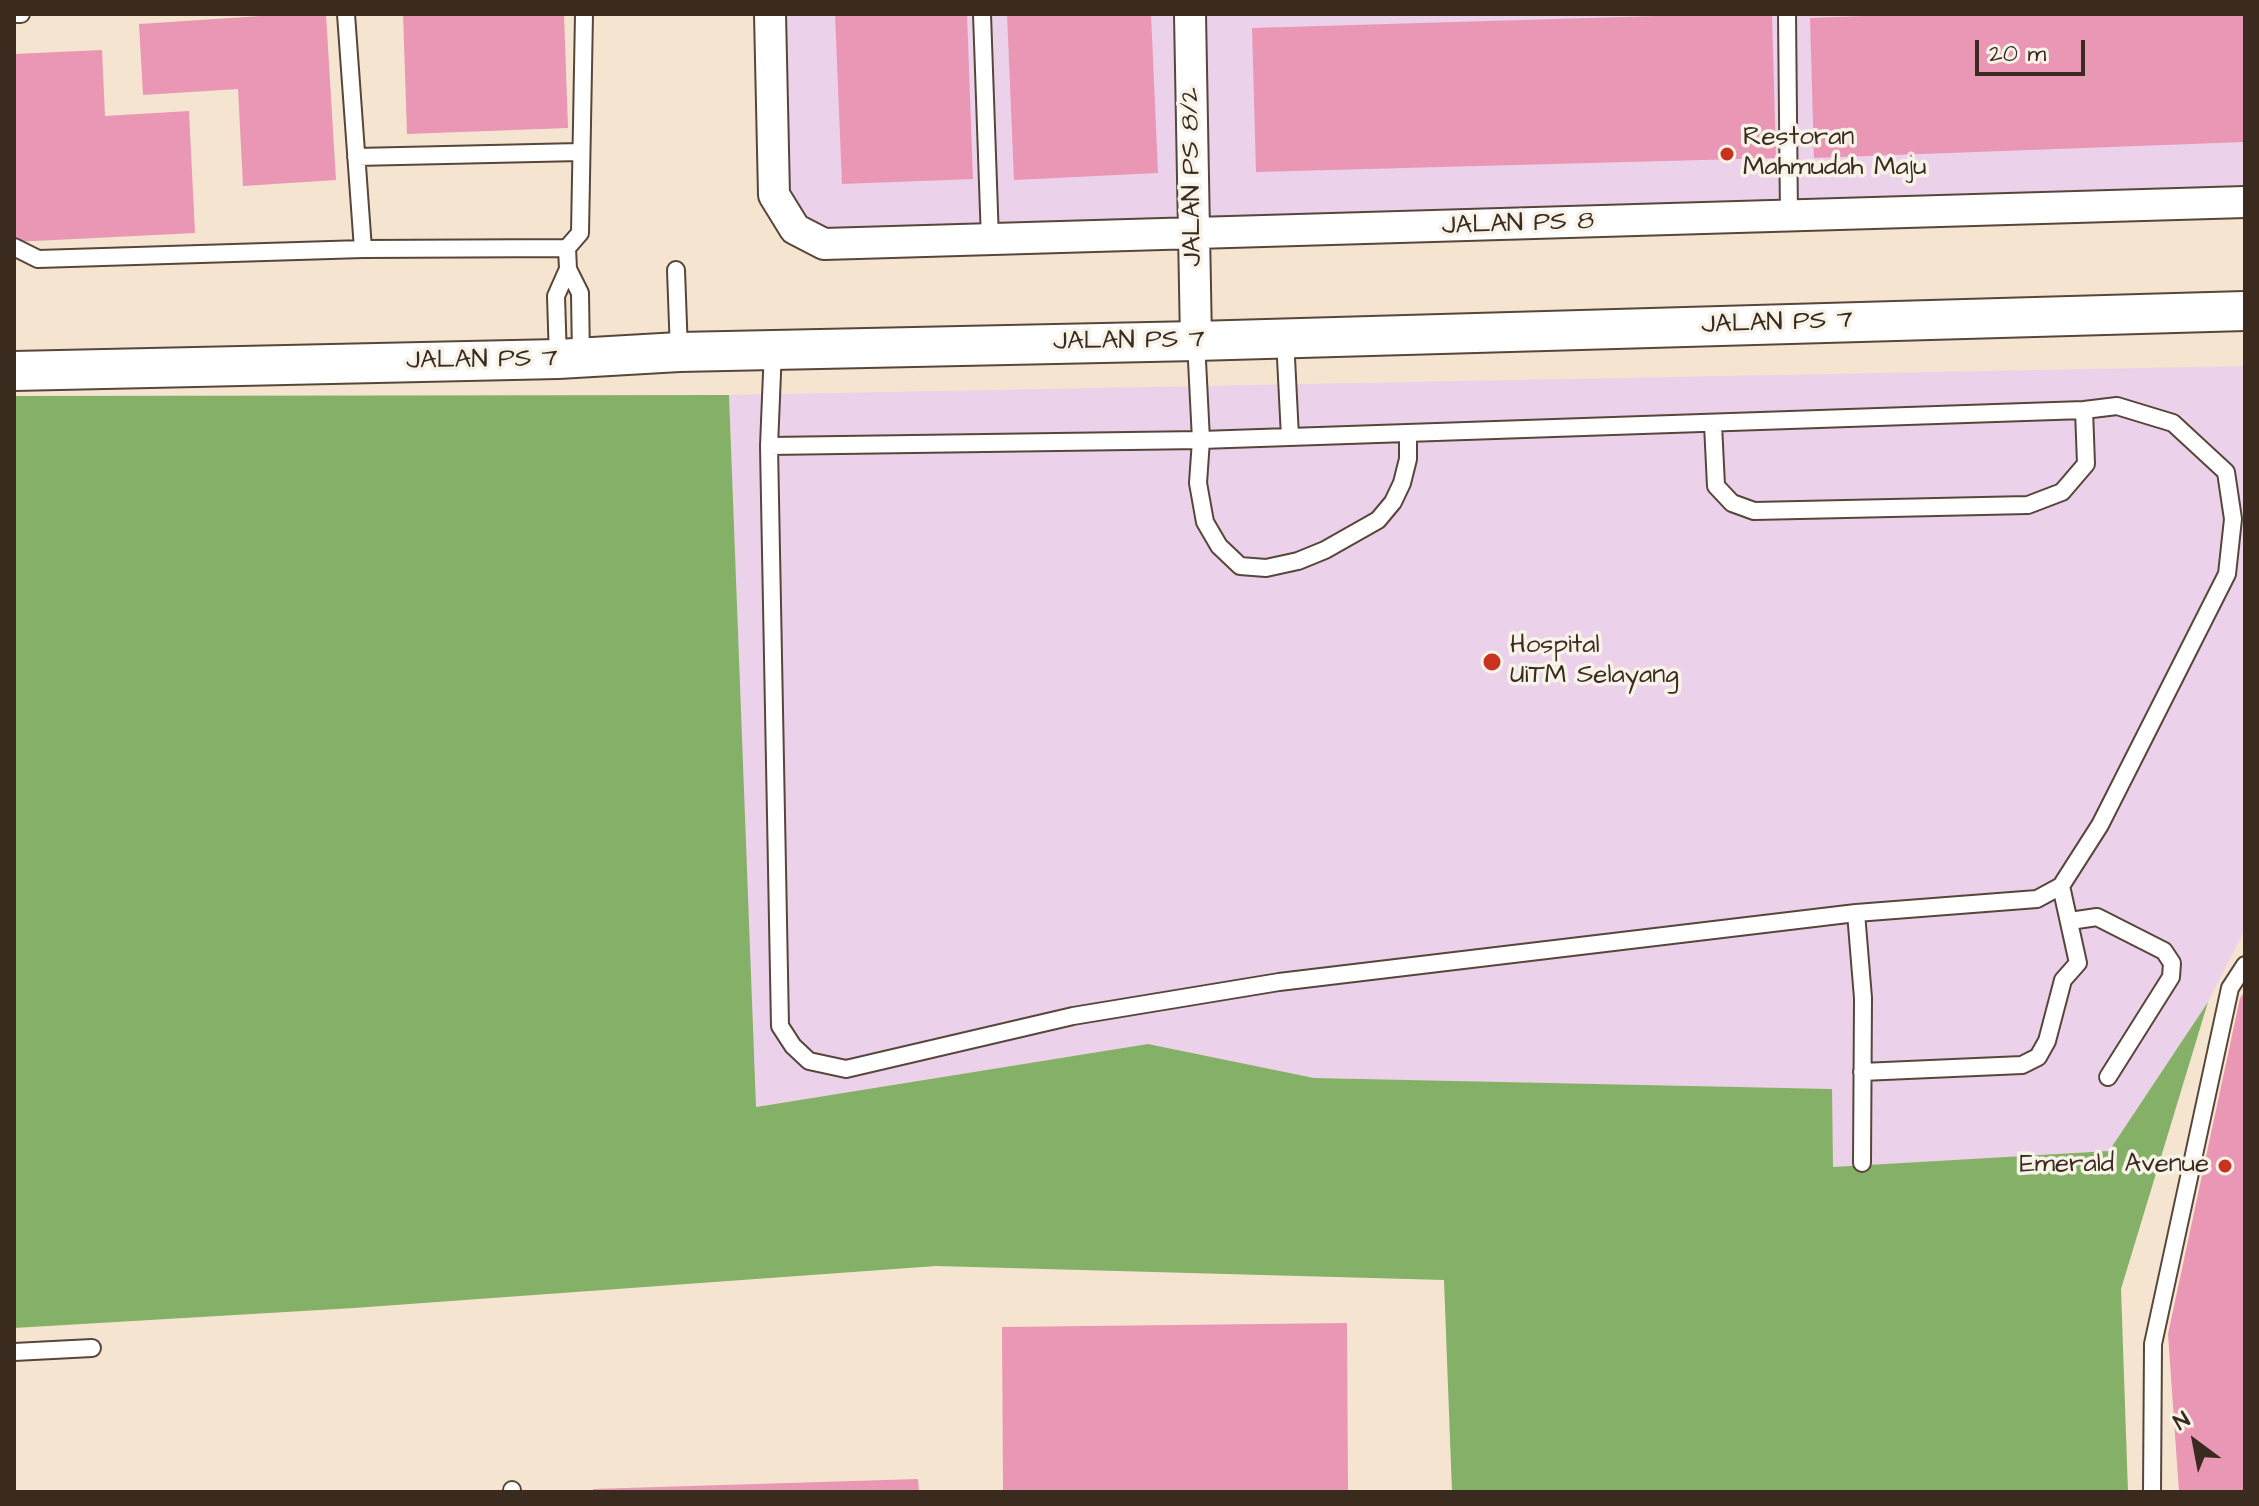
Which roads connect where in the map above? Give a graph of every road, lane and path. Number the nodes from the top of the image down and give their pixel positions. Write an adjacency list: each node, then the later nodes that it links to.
1 (14, 14): 2 (lane)
2 (21, 14)
3 (346, 14): 10 (lane)
4 (584, 14): 9 (lane)
5 (770, 14): 14 (street, JALAN PS 8)
6 (982, 14): 14 (lane)
7 (1190, 14): 13 (street, JALAN PS 8/2)
8 (1787, 14): 12 (lane)
9 (580, 152): 10 (lane); 16 (lane)
10 (356, 157): 17 (lane)
11 (2245, 202): 12 (street, JALAN PS 8)
12 (1789, 217): 13 (street, JALAN PS 8)
13 (1193, 234): 14 (street, JALAN PS 8); 22 (street, JALAN PS 8/2)
14 (990, 240)
15 (14, 247): 17 (lane)
16 (567, 248): 17 (lane); 18 (lane)
17 (363, 249)
18 (568, 269): 25 (lane); 25 (lane)
19 (676, 270): 24 (lane)
20 (2245, 311): 21 (street, JALAN PS 7)
21 (1285, 338): 22 (street, JALAN PS 7); 30 (lane)
22 (1196, 341): 23 (street, JALAN PS 7); 31 (lane)
23 (773, 349): 24 (street, JALAN PS 7); 32 (lane)
24 (679, 352): 25 (street, JALAN PS 7)
25 (569, 359): 26 (street, JALAN PS 7)
26 (14, 371)
27 (2084, 410): 28 (lane); 28 (lane); 33 (lane)
28 (1713, 424): 29 (lane)
29 (1408, 433): 30 (lane); 31 (lane)
30 (1290, 437): 31 (lane)
31 (1201, 440): 32 (lane)
32 (769, 446): 34 (lane)
33 (2061, 886): 34 (lane); 35 (lane)
34 (1856, 913): 37 (lane)
35 (2070, 921): 37 (lane); 38 (lane)
36 (2245, 965): 42 (lane)
37 (1862, 1072): 39 (lane)
38 (2108, 1077)
39 (1862, 1163)
40 (92, 1348): 41 (lane)
41 (14, 1352)
42 (2152, 1492)

